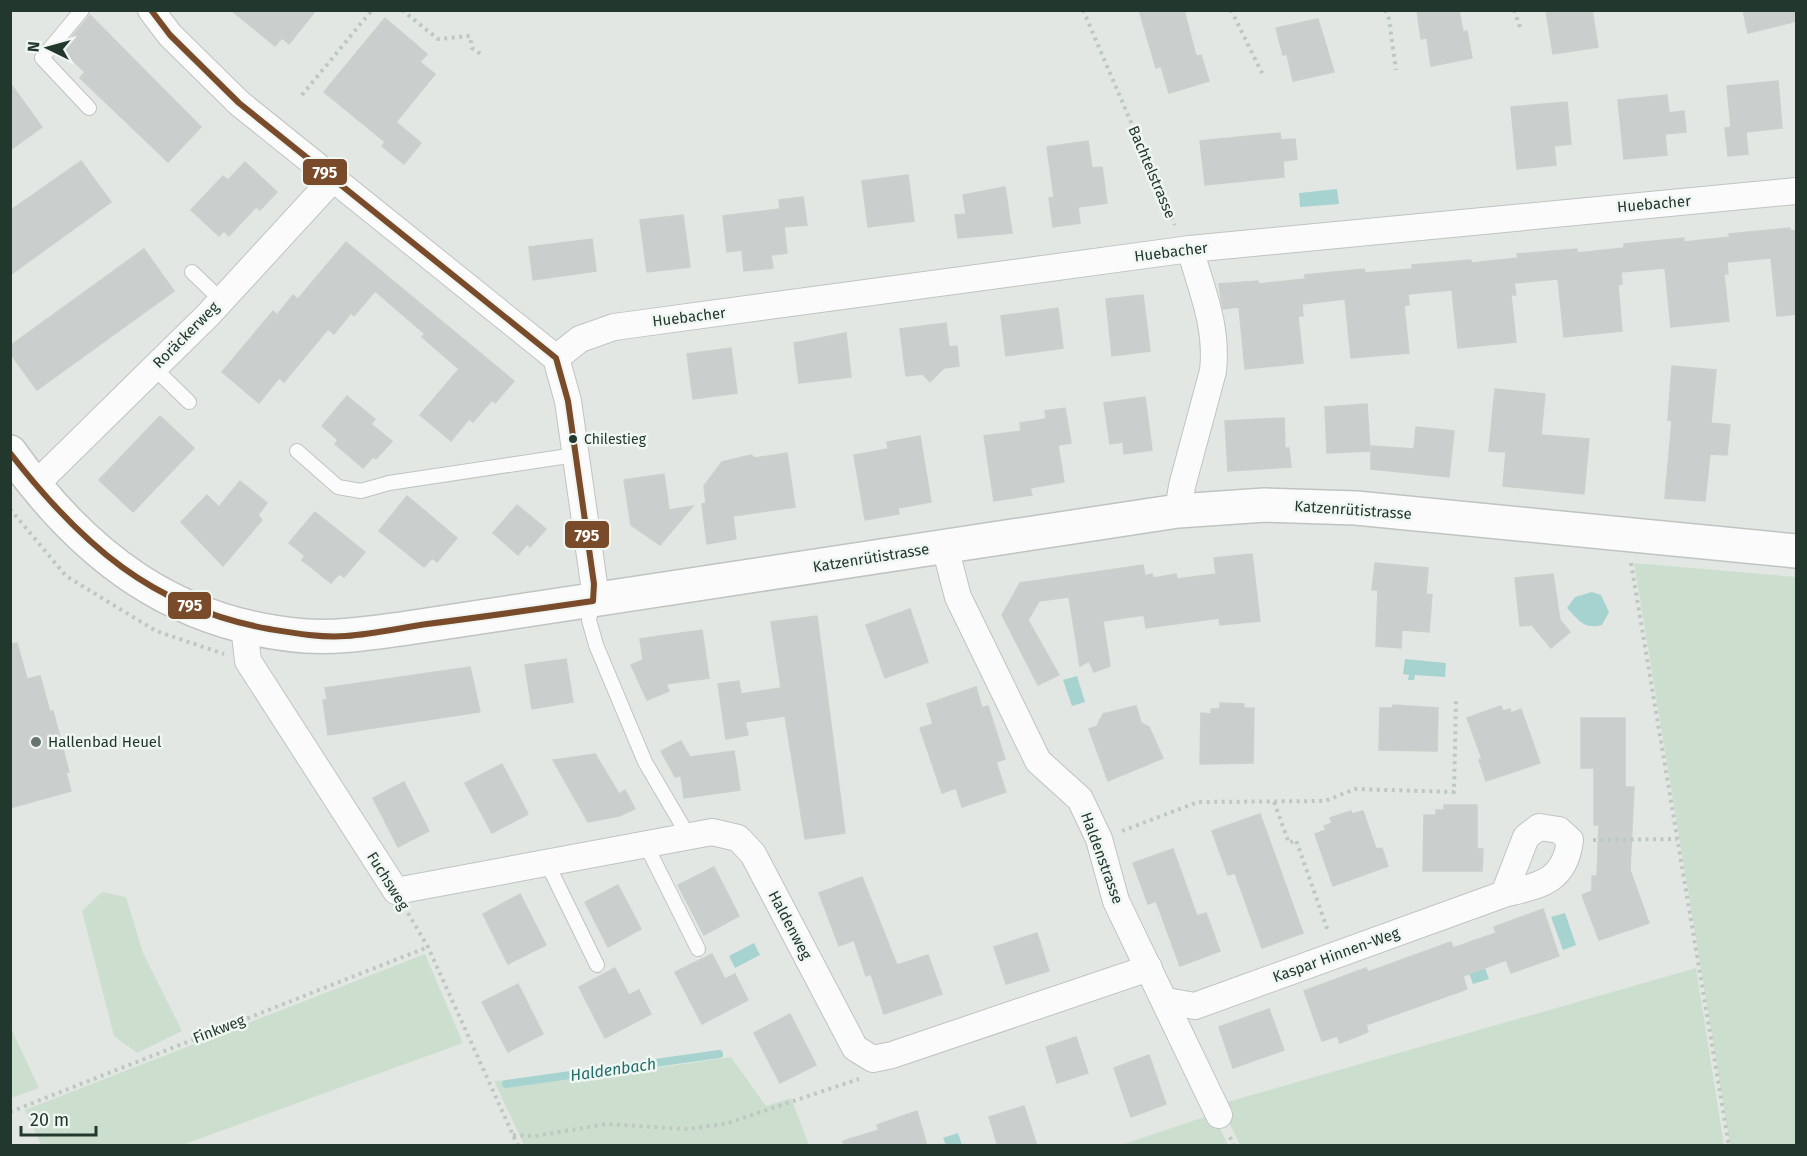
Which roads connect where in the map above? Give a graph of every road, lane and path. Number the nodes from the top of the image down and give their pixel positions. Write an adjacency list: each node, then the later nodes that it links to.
1 (82, 10): 14 (lane)
2 (151, 10): 15 (street)
3 (372, 10): 13 (path)
4 (402, 10): 10 (path)
5 (1083, 10): 17 (path, Bachtelstrasse)
6 (1231, 10): 12 (path)
7 (1384, 10): 11 (path)
8 (1514, 10): 9 (path)
9 (1521, 30)
10 (482, 55)
11 (1396, 70)
12 (1264, 77)
13 (302, 95)
14 (89, 108)
15 (333, 179): 19 (street, Roräckerweg); 20 (street)
16 (1797, 191): 17 (street, Huebacher)
17 (1190, 249): 20 (street, Huebacher); 27 (street)
18 (192, 272): 19 (lane)
19 (221, 300): 21 (street, Roräckerweg)
20 (556, 357): 25 (street)
21 (154, 368): 22 (lane); 26 (street, Roräckerweg)
22 (189, 402)
23 (297, 451): 25 (lane)
24 (10, 452): 26 (street, Katzenrütistrasse)
25 (576, 454): 31 (street)
26 (34, 486): 32 (street, Katzenrütistrasse)
27 (1178, 511): 28 (street, Katzenrütistrasse); 29 (street, Katzenrütistrasse)
28 (1627, 536): 30 (street, Katzenrütistrasse); 37 (path)
29 (945, 547): 31 (street, Katzenrütistrasse); 36 (street, Haldenstrasse)
30 (1797, 551)
31 (593, 601): 32 (street, Katzenrütistrasse); 35 (lane)
32 (244, 627): 41 (street, Fuchsweg)
33 (1456, 699): 34 (path)
34 (1274, 802): 36 (path); 45 (path)
35 (689, 837): 39 (street, Haldenweg); 49 (street, Haldenweg)
36 (1099, 839): 47 (street, Haldenstrasse)
37 (1677, 839): 38 (path); 54 (path)
38 (1569, 840): 42 (street, Kaspar Hinnen-Weg); 42 (street)
39 (646, 845): 40 (street, Haldenweg); 44 (lane)
40 (547, 863): 41 (street, Haldenweg); 46 (lane)
41 (396, 891): 43 (path, Fuchsweg)
42 (1504, 894): 45 (street, Kaspar Hinnen-Weg)
43 (428, 947): 50 (path, Finkweg); 52 (path, Fuchsweg)
44 (698, 950)
45 (1336, 955): 48 (street, Kaspar Hinnen-Weg)
46 (597, 965)
47 (1149, 968): 48 (street, Haldenstrasse); 49 (street)
48 (1166, 1001): 51 (street, Haldenstrasse)
49 (873, 1059): 52 (path)
50 (10, 1112)
51 (1219, 1115)
52 (513, 1135): 53 (path, Fuchsweg)
53 (518, 1146)
54 (1729, 1146)

